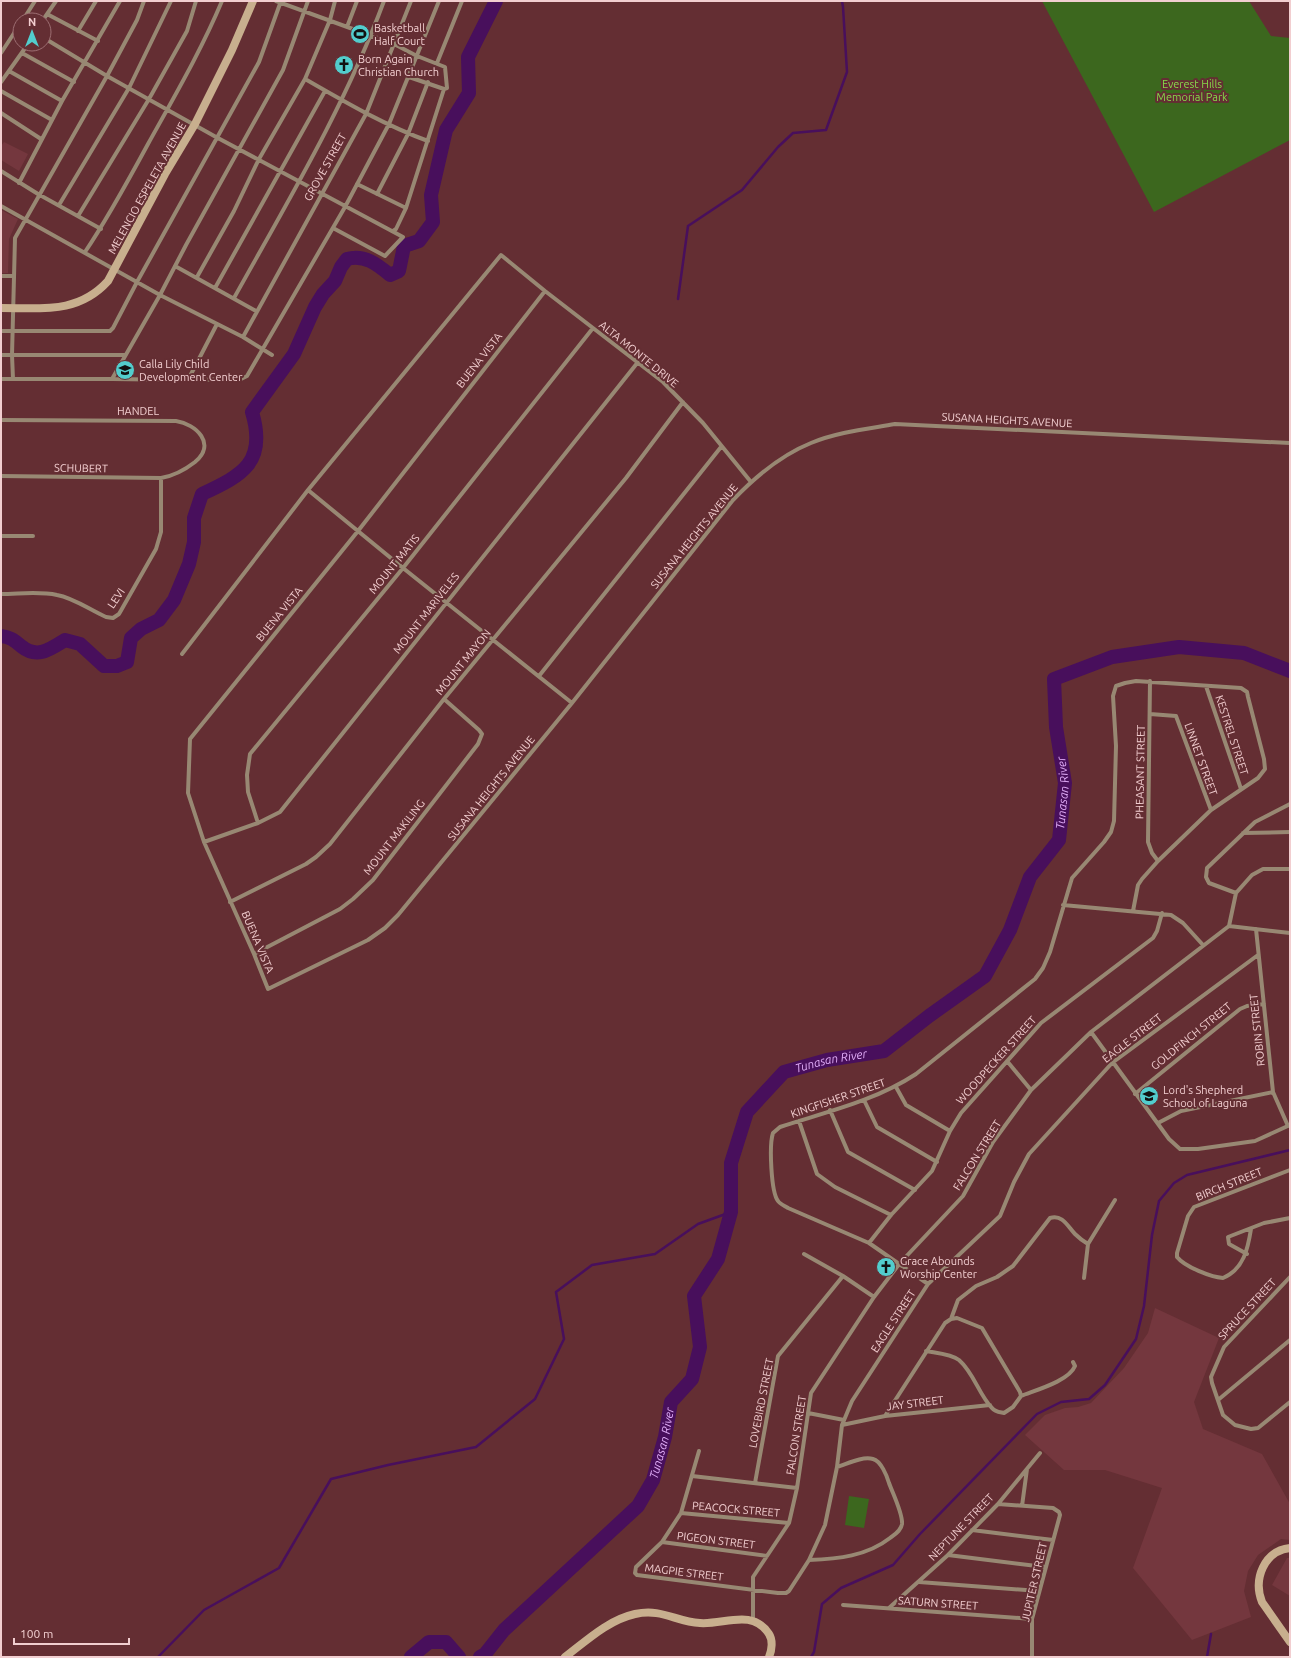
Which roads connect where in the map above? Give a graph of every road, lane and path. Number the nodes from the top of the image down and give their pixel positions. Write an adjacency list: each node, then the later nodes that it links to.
1 (35, 1): 19 (street)
2 (56, 1): 20 (street)
3 (96, 1): 24 (street)
4 (120, 1): 27 (street)
5 (144, 1): 36 (street)
6 (171, 1): 42 (street)
7 (196, 1): 46 (street)
8 (222, 1): 49 (street)
9 (253, 1): 53 (street, MELENCIO ESPELETA AVENUE)
10 (308, 1): 18 (street)
11 (335, 1): 22 (street)
12 (358, 1): 23 (street)
13 (384, 1): 26 (street)
14 (411, 1): 29 (street, GROVE STREET)
15 (439, 1): 32 (street)
16 (462, 1): 34 (street)
17 (279, 2): 18 (street); 56 (street)
18 (305, 11): 22 (street); 59 (street)
19 (28, 12)
20 (48, 12)
21 (52, 17): 24 (street)
22 (330, 20): 23 (street); 38 (street)
23 (347, 27): 26 (street)
24 (78, 31): 27 (street)
25 (12, 36): 30 (street)
26 (371, 36): 29 (street); 47 (street)
27 (98, 41): 33 (street)
28 (52, 43): 33 (street)
29 (394, 44): 32 (street); 51 (street, GROVE STREET)
30 (1, 53)
31 (22, 53): 35 (street); 40 (street)
32 (416, 56): 34 (street); 37 (street)
33 (85, 62): 36 (street); 40 (street)
34 (437, 63): 43 (street)
35 (9, 71): 39 (street); 48 (street)
36 (107, 76): 42 (street); 66 (street)
37 (409, 77): 41 (street); 54 (street)
38 (305, 79): 45 (street); 60 (street)
39 (1, 82)
40 (74, 82): 48 (street)
41 (428, 82): 43 (street); 55 (street)
42 (129, 88): 46 (street); 69 (street)
43 (444, 89): 58 (street)
44 (1, 91): 52 (street)
45 (325, 91): 47 (street); 61 (street)
46 (149, 99): 49 (street); 73 (street)
47 (342, 100): 51 (street); 63 (street)
48 (62, 101): 52 (street)
49 (168, 109): 53 (street); 76 (street)
50 (1, 114): 57 (street)
51 (366, 114): 54 (street); 67 (street, GROVE STREET)
52 (52, 120): 57 (street)
53 (195, 124): 56 (street); 80 (street, MELENCIO ESPELETA AVENUE)
54 (388, 124): 55 (street); 65 (street)
55 (408, 134): 58 (street); 68 (street)
56 (216, 137): 59 (street); 84 (street)
57 (41, 139): 64 (street)
58 (428, 141): 72 (street)
59 (240, 149): 60 (street); 79 (street)
60 (260, 159): 61 (street); 83 (street)
61 (280, 170): 63 (street); 85 (street)
62 (1, 171): 64 (street)
63 (299, 182): 67 (street); 88 (street)
64 (19, 183): 66 (street)
65 (357, 184): 68 (street); 71 (street)
66 (38, 194): 69 (street); 74 (street)
67 (321, 194): 71 (street); 91 (street, GROVE STREET)
68 (377, 194): 72 (street)
69 (59, 205): 73 (street)
70 (1, 206): 74 (street)
71 (345, 207): 75 (street); 77 (street)
72 (406, 208): 77 (street)
73 (78, 216): 76 (street)
74 (25, 219): 78 (street); 82 (street)
75 (333, 228): 77 (street); 97 (street)
76 (101, 229): 78 (street)
77 (393, 231)
78 (84, 252): 80 (street)
79 (175, 266): 83 (street); 87 (street)
80 (116, 269): 84 (street); 90 (street, MELENCIO ESPELETA AVENUE)
81 (1, 276): 82 (street)
82 (14, 276): 90 (street)
83 (197, 277): 85 (street)
84 (137, 282): 87 (street); 95 (street)
85 (215, 288): 88 (street)
86 (545, 291): 93 (street, ALTA MONTE DRIVE); 114 (street, ALTA MONTE DRIVE); 115 (street, BUENA VISTA)
87 (160, 295): 92 (street); 101 (street)
88 (234, 298): 91 (street)
89 (1, 308): 90 (street, MELENCIO ESPELETA AVENUE)
90 (13, 308): 95 (street)
91 (256, 311): 96 (street, GROVE STREET)
92 (217, 324): 96 (street); 106 (street)
93 (593, 328): 102 (street, ALTA MONTE DRIVE); 118 (street, MOUNT MATIS)
94 (1, 331): 95 (street)
95 (13, 331): 100 (street)
96 (243, 337): 97 (street)
97 (263, 349): 98 (street); 106 (street)
98 (272, 354)
99 (1, 355): 100 (street)
100 (12, 355): 101 (street); 105 (street)
101 (125, 355): 103 (street)
102 (638, 362): 107 (street, ALTA MONTE DRIVE); 120 (street, MOUNT MARIVELES)
103 (112, 378): 105 (street); 106 (street)
104 (1, 379): 105 (street)
105 (13, 379)
106 (188, 380)
107 (683, 402): 110 (street, ALTA MONTE DRIVE); 121 (street, MOUNT MAYON)
108 (1, 420): 112 (street, HANDEL)
109 (1290, 443): 113 (street, SUSANA HEIGHTS AVENUE)
110 (721, 447): 113 (street, ALTA MONTE DRIVE); 123 (street)
111 (1, 476): 112 (street, SCHUBERT)
112 (161, 478): 119 (street, LEVI)
113 (751, 482): 127 (street, SUSANA HEIGHTS AVENUE)
114 (308, 490): 115 (street); 122 (street)
115 (358, 530): 118 (street); 135 (street, BUENA VISTA)
116 (1, 536): 117 (street)
117 (33, 536)
118 (403, 568): 120 (street); 132 (street, MOUNT MATIS)
119 (1, 594)
120 (447, 602): 121 (street); 132 (street, MOUNT MARIVELES)
121 (493, 639): 123 (street); 126 (street, MOUNT MAYON)
122 (182, 654)
123 (539, 676): 127 (street)
124 (1150, 681): 125 (street); 128 (street, PHEASANT STREET); 140 (street, KINGFISHER STREET)
125 (1206, 686): 129 (street, KESTREL STREET); 129 (street)
126 (444, 699): 139 (street, MOUNT MAYON); 147 (street, MOUNT MAKILING)
127 (572, 703): 149 (street, SUSANA HEIGHTS AVENUE)
128 (1150, 714): 131 (street, LINNET STREET); 136 (street, PHEASANT STREET)
129 (1241, 789): 131 (street)
130 (1290, 804): 134 (street)
131 (1211, 810): 136 (street)
132 (258, 823): 135 (street, MOUNT MARIVELES)
133 (1290, 832): 134 (street)
134 (1242, 833): 138 (street)
135 (204, 842): 139 (street, BUENA VISTA)
136 (1158, 861): 141 (street)
137 (1290, 869): 138 (street)
138 (1236, 894): 143 (street)
139 (230, 902): 147 (street, BUENA VISTA)
140 (1063, 905): 141 (street); 154 (street, KINGFISHER STREET)
141 (1133, 911): 142 (street)
142 (1162, 913): 146 (street); 152 (street, WOODPECKER STREET)
143 (1229, 926): 144 (street); 146 (street, FALCON STREET)
144 (1256, 929): 145 (street); 148 (street, ROBIN STREET)
145 (1290, 932)
146 (1203, 945): 151 (street, FALCON STREET)
147 (254, 954): 149 (street, BUENA VISTA)
148 (1258, 955): 150 (street, ROBIN STREET); 153 (street, EAGLE STREET)
149 (268, 989)
150 (1264, 1004): 156 (street, ROBIN STREET); 157 (street, GOLDFINCH STREET)
151 (1091, 1032): 153 (street); 155 (street, FALCON STREET)
152 (1007, 1061): 155 (street); 163 (street, WOODPECKER STREET)
153 (1112, 1063): 157 (street); 179 (street, EAGLE STREET)
154 (896, 1087): 158 (street, KINGFISHER STREET); 163 (street)
155 (1032, 1090): 175 (street, FALCON STREET)
156 (1273, 1092): 161 (street); 162 (street, ROBIN STREET)
157 (1135, 1094): 161 (street)
158 (864, 1100): 159 (street, KINGFISHER STREET); 164 (street)
159 (830, 1110): 160 (street, KINGFISHER STREET); 166 (street)
160 (799, 1121): 168 (street); 171 (street, KINGFISHER STREET)
161 (1158, 1123): 162 (street)
162 (1289, 1125)
163 (950, 1131): 164 (street, WOODPECKER STREET)
164 (937, 1162): 166 (street, WOODPECKER STREET)
165 (1290, 1170): 174 (street, BIRCH STREET)
166 (915, 1190): 168 (street, WOODPECKER STREET)
167 (1115, 1200): 172 (street)
168 (891, 1215): 171 (street, WOODPECKER STREET)
169 (1290, 1218): 170 (street)
170 (1251, 1229): 174 (street, BIRCH STREET); 174 (street)
171 (869, 1243): 175 (street, KINGFISHER STREET)
172 (1088, 1244): 178 (street); 181 (street)
173 (804, 1254): 176 (street)
174 (1247, 1254)
175 (900, 1263): 179 (street, KINGFISHER STREET); 180 (street, FALCON STREET)
176 (843, 1276): 180 (street); 198 (street, LOVEBIRD STREET)
177 (1290, 1277): 186 (street, SPRUCE STREET)
178 (1084, 1278)
179 (928, 1284): 191 (street, EAGLE STREET)
180 (874, 1297): 189 (street, FALCON STREET)
181 (951, 1319): 183 (street); 185 (street)
182 (1290, 1340): 186 (street)
183 (926, 1351): 188 (street); 190 (street)
184 (1073, 1362): 185 (street)
185 (1021, 1396): 188 (street)
186 (1218, 1400): 187 (street, SPRUCE STREET)
187 (1290, 1402)
188 (990, 1405): 190 (street, JAY STREET)
189 (808, 1413): 191 (street); 199 (street, FALCON STREET)
190 (885, 1416): 192 (street, JAY STREET)
191 (844, 1420): 192 (street, EAGLE STREET)
192 (842, 1425): 195 (street, EAGLE STREET)
193 (699, 1450): 197 (street, MAGPIE STREET)
194 (1040, 1453): 196 (street, NEPTUNE STREET)
195 (837, 1467): 210 (street, EAGLE STREET); 210 (street)
196 (1027, 1468): 200 (street, NEPTUNE STREET); 201 (street)
197 (692, 1476): 198 (street); 202 (street, MAGPIE STREET)
198 (755, 1483): 199 (street)
199 (797, 1488): 203 (street, FALCON STREET)
200 (998, 1504): 201 (street); 204 (street, NEPTUNE STREET)
201 (1022, 1506): 205 (street, JUPITER STREET)
202 (681, 1513): 203 (street, PEACOCK STREET); 206 (street, MAGPIE STREET)
203 (789, 1523): 209 (street, FALCON STREET)
204 (972, 1530): 205 (street); 208 (street, NEPTUNE STREET)
205 (1053, 1540): 211 (street, JUPITER STREET)
206 (662, 1542): 209 (street, PIGEON STREET); 213 (street, MAGPIE STREET)
207 (1290, 1548): 219 (street)
208 (948, 1554): 211 (street); 212 (street, NEPTUNE STREET)
209 (767, 1556): 213 (street, FALCON STREET)
210 (809, 1560): 213 (street, EAGLE STREET)
211 (1045, 1567): 214 (street, JUPITER STREET)
212 (918, 1582): 214 (street); 216 (street, NEPTUNE STREET)
213 (752, 1589): 218 (street, FALCON STREET)
214 (1039, 1591): 217 (street, JUPITER STREET)
215 (843, 1605): 216 (street, SATURN STREET)
216 (889, 1608): 217 (street, SATURN STREET)
217 (1032, 1619): 222 (street, JUPITER STREET)
218 (753, 1621): 220 (street); 221 (street)
219 (1290, 1642)
220 (565, 1657)
221 (769, 1657)
222 (1032, 1657)

